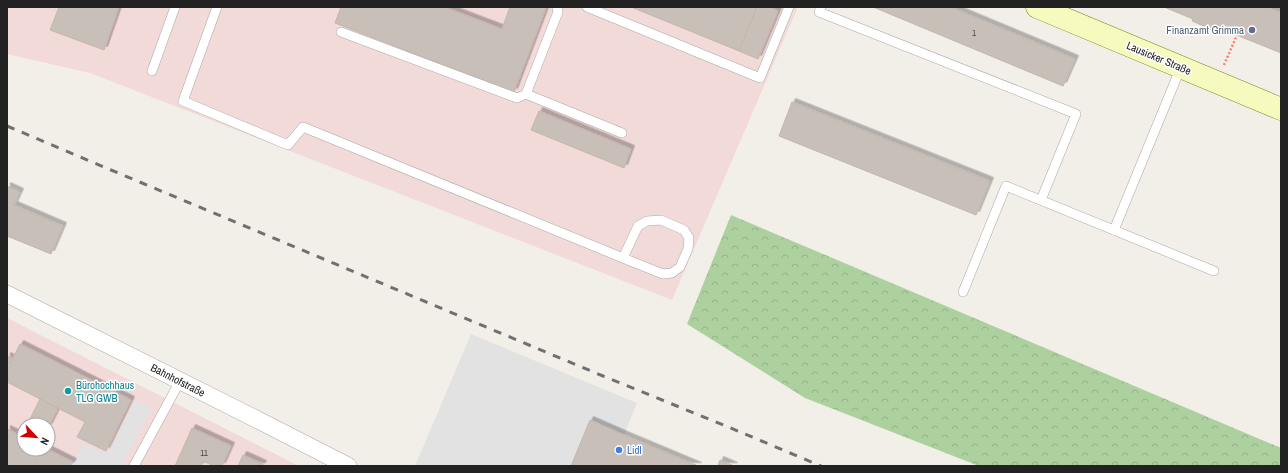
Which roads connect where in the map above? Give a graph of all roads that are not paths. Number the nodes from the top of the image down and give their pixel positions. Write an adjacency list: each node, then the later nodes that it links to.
1 (175, 7): 10 (lane)
2 (217, 7): 16 (lane)
3 (557, 7): 11 (lane)
4 (587, 7): 5 (lane)
5 (789, 7)
6 (821, 7): 14 (lane)
7 (1037, 7): 9 (main road, Lausicker Straße)
8 (341, 32): 11 (lane)
9 (1181, 67): 12 (main road, Lausicker Straße); 15 (lane)
10 (152, 71)
11 (526, 94): 13 (lane)
12 (1281, 109)
13 (622, 133)
14 (1041, 200): 15 (lane); 18 (lane)
15 (1114, 230): 17 (lane)
16 (623, 258): 16 (lane)
17 (1214, 271)
18 (963, 292)
19 (7, 294): 20 (street, Bahnhofstraße)
20 (180, 381): 21 (lane); 22 (street, Bahnhofstraße)
21 (134, 466)
22 (348, 466)

